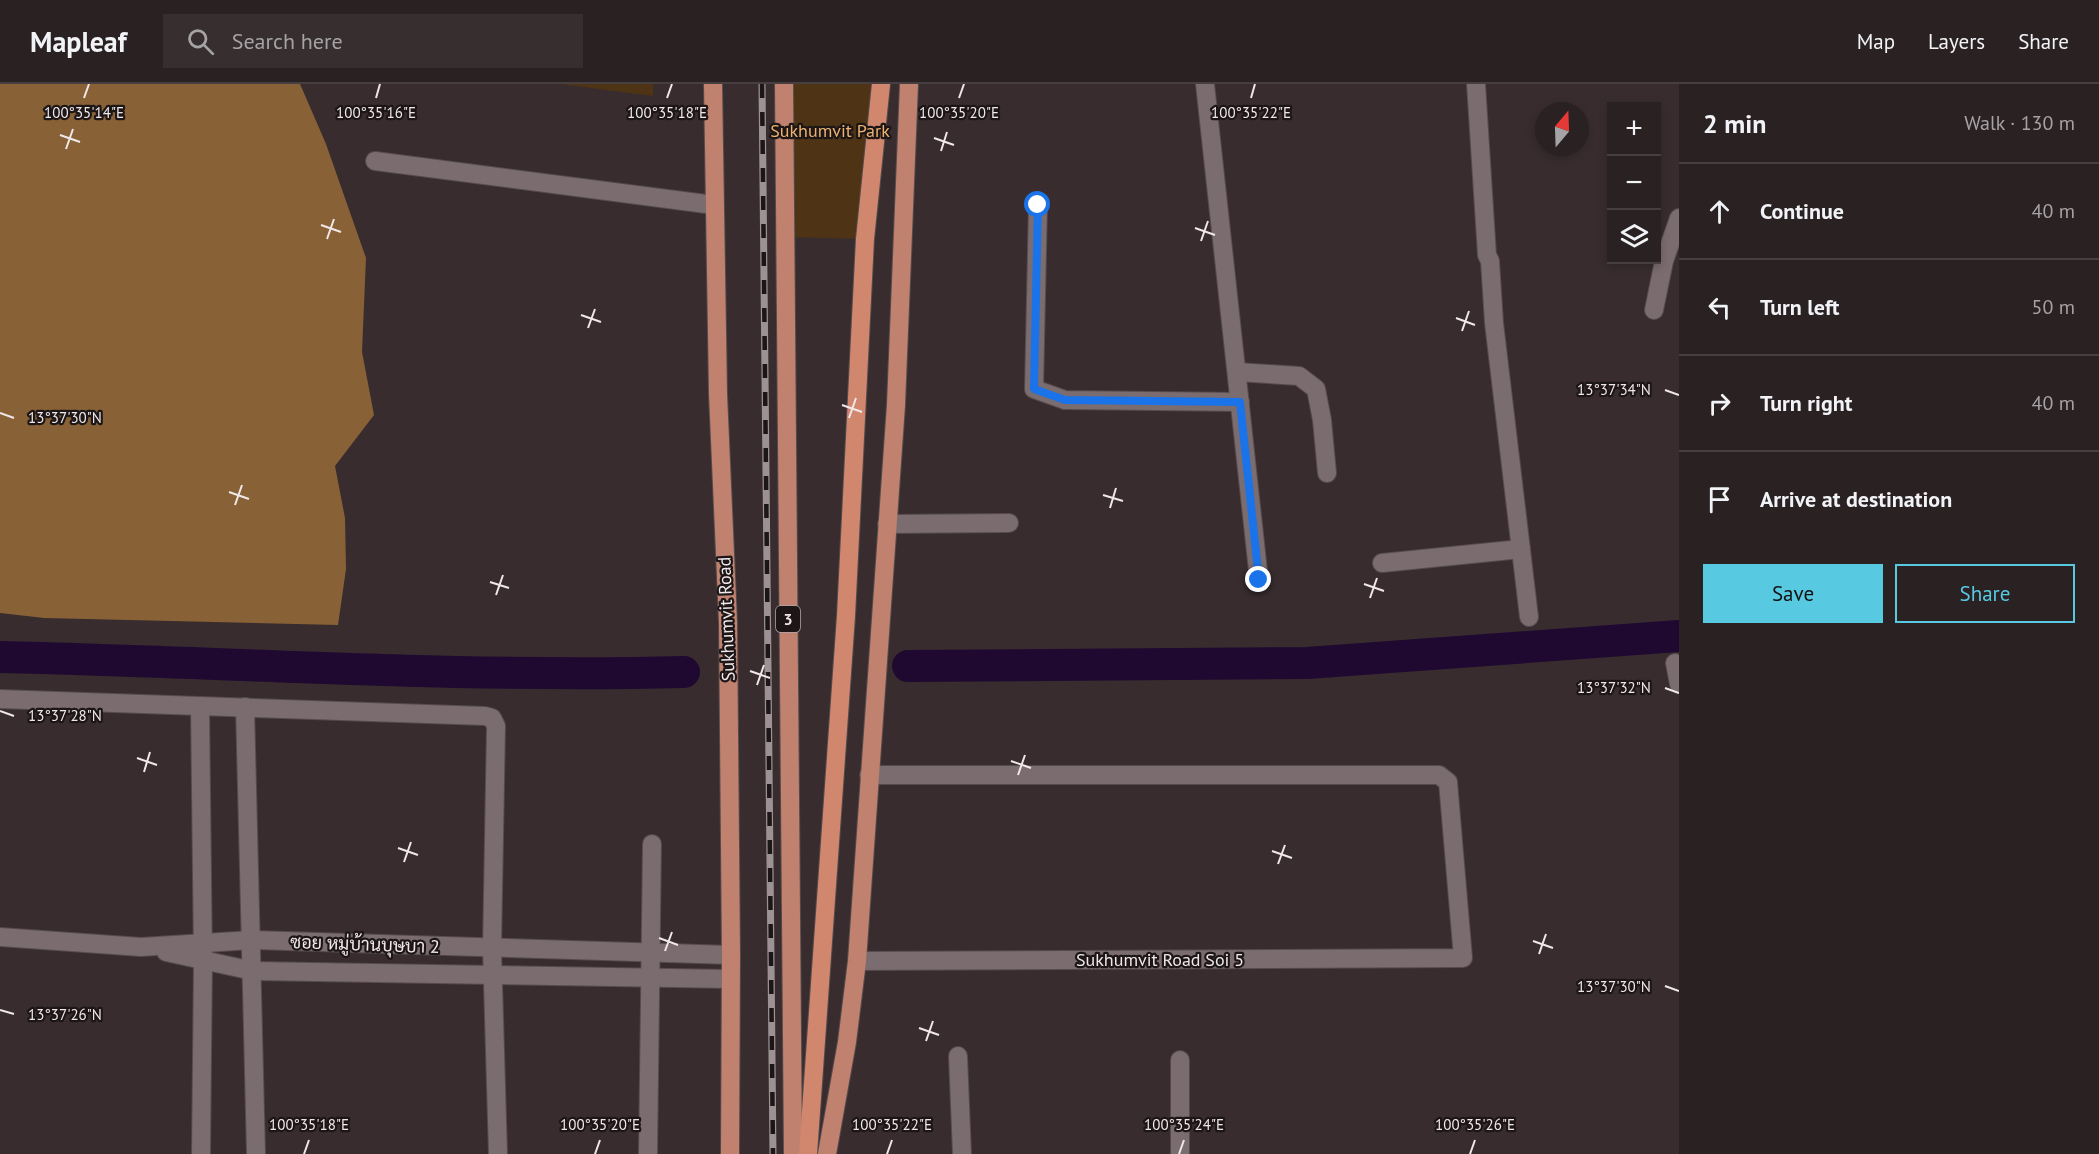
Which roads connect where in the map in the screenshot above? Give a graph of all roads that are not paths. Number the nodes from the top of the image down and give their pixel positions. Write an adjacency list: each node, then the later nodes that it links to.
1 (713, 84): 8 (highway, Sukhumvit Road)
2 (784, 84): 46 (highway, 3)
3 (881, 84): 47 (highway)
4 (909, 84): 16 (highway)
5 (1205, 84): 12 (street)
6 (1476, 84): 17 (street)
7 (375, 161): 8 (street)
8 (714, 205): 33 (highway, Sukhumvit Road)
9 (1038, 205): 13 (street)
10 (1679, 218): 11 (street)
11 (1654, 310)
12 (1237, 372): 13 (street); 14 (street)
13 (1240, 402): 19 (street)
14 (1327, 473)
15 (1009, 523): 16 (street)
16 (887, 524): 26 (highway)
17 (1521, 549): 18 (street); 20 (street)
18 (1382, 563)
19 (1259, 580)
20 (1529, 617)
21 (1674, 663): 22 (street)
22 (1679, 684)
23 (0, 699): 24 (street)
24 (200, 706): 25 (street); 31 (street)
25 (245, 707): 29 (street); 30 (street)
26 (868, 776): 34 (highway); 34 (street, Sukhumvit Road Soi 5)
27 (652, 844): 32 (street)
28 (0, 938): 31 (street, ซอย หมู่บ้านบุษบา 2)
29 (252, 940): 30 (street, ซอย หมู่บ้านบุษบา 2); 31 (street, ซอย หมู่บ้านบุษบา 2); 35 (street)
30 (492, 949): 32 (street, ซอย หมู่บ้านบุษบา 2); 36 (street)
31 (203, 951): 35 (street); 41 (street)
32 (650, 954): 33 (street, ซอย หมู่บ้านบุษบา 2); 37 (street)
33 (731, 955): 38 (highway, Sukhumvit Road)
34 (857, 961): 48 (highway)
35 (253, 970): 36 (street); 42 (street)
36 (492, 975): 37 (street); 43 (street)
37 (650, 977): 38 (street); 44 (street)
38 (730, 979): 45 (highway, Sukhumvit Road)
39 (958, 1056): 49 (street)
40 (1180, 1060): 50 (street)
41 (201, 1154)
42 (256, 1154)
43 (498, 1154)
44 (648, 1154)
45 (729, 1154)
46 (793, 1154)
47 (808, 1154)
48 (827, 1154)
49 (962, 1154)
50 (1180, 1154)

